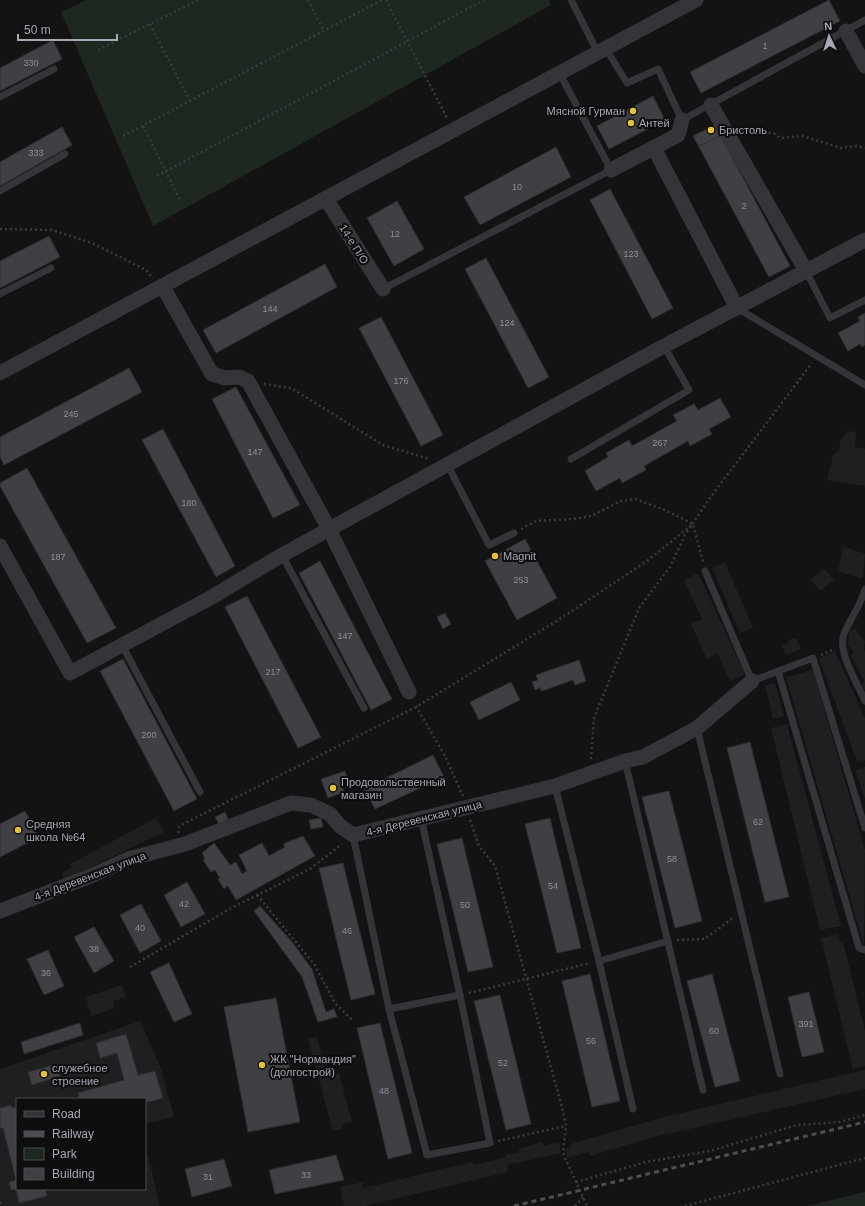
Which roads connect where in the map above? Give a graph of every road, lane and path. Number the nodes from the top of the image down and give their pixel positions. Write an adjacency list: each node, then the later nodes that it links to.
1 (198, 0): 9 (path)
2 (308, 0): 10 (path)
3 (382, 0): 10 (path)
4 (386, 0): 12 (path)
5 (484, 0): 12 (path)
6 (571, 0): 14 (lane)
7 (696, 0): 14 (street)
8 (865, 20): 11 (lane)
9 (150, 24): 13 (path); 19 (path)
10 (324, 31): 19 (path)
11 (846, 31): 15 (street); 20 (lane)
12 (407, 41): 24 (path); 30 (path)
13 (98, 50)
14 (602, 51): 17 (street); 21 (lane)
15 (865, 66)
16 (54, 69): 18 (lane)
17 (560, 74): 24 (street); 29 (lane)
18 (0, 97)
19 (190, 101): 22 (path)
20 (711, 105): 21 (lane); 38 (street)
21 (682, 120): 26 (street)
22 (144, 126): 25 (path); 30 (path)
23 (736, 127): 27 (path)
24 (454, 131): 33 (street)
25 (123, 136)
26 (654, 148): 29 (street); 43 (street)
27 (865, 148)
28 (64, 154): 32 (lane)
29 (611, 170): 40 (lane)
30 (166, 171): 31 (path); 34 (path)
31 (157, 176)
32 (0, 191)
33 (326, 199): 39 (street); 40 (street, 14-е П/О)
34 (180, 200)
35 (0, 229): 39 (path)
36 (865, 240): 38 (street)
37 (51, 268): 41 (lane)
38 (806, 271): 42 (lane); 43 (street)
39 (163, 287): 46 (street); 47 (street)
40 (383, 289)
41 (0, 294)
42 (865, 300)
43 (737, 308): 44 (street); 45 (lane)
44 (664, 346): 49 (lane); 50 (street)
45 (817, 356): 48 (lane); 51 (path)
46 (0, 373)
47 (248, 381): 50 (path); 52 (street)
48 (865, 385)
49 (571, 459)
50 (447, 464): 52 (street); 53 (lane)
51 (693, 524): 53 (path); 56 (path); 65 (path); 69 (path)
52 (329, 529): 55 (street); 63 (street)
53 (514, 533)
54 (0, 546): 58 (street)
55 (282, 555): 58 (street); 66 (lane)
56 (705, 571): 62 (lane)
57 (865, 589): 59 (lane)
58 (122, 645): 71 (lane)
59 (842, 646): 60 (path); 64 (lane)
60 (813, 658): 61 (lane); 74 (lane)
61 (778, 671): 62 (lane); 81 (lane)
62 (752, 681): 67 (street, 4-я Деревенская улица)
63 (409, 692): 65 (path)
64 (865, 702)
65 (416, 707): 72 (path); 76 (path)
66 (364, 708)
67 (697, 728): 68 (street, 4-я Деревенская улица); 79 (lane)
68 (625, 761): 69 (street, 4-я Деревенская улица); 80 (lane)
69 (589, 774): 70 (street, 4-я Деревенская улица)
70 (555, 786): 72 (street, 4-я Деревенская улица); 82 (lane)
71 (200, 792)
72 (466, 807): 73 (street, 4-я Деревенская улица); 84 (path)
73 (421, 818): 75 (street, 4-я Деревенская улица); 85 (lane)
74 (865, 828)
75 (353, 835): 76 (street, 4-я Деревенская улица); 77 (path); 86 (lane)
76 (177, 846): 78 (street, 4-я Деревенская улица)
77 (257, 895): 83 (path); 87 (path)
78 (0, 911)
79 (741, 912): 80 (path); 88 (lane)
80 (668, 941): 82 (lane); 89 (lane)
81 (865, 950)
82 (599, 961): 84 (path); 90 (lane)
83 (130, 966)
84 (527, 979): 85 (path); 92 (path)
85 (460, 995): 86 (lane); 93 (lane)
86 (389, 1009): 93 (lane)
87 (352, 1020)
88 (780, 1074)
89 (703, 1090)
90 (632, 1109)
91 (865, 1115): 95 (path)
92 (566, 1126): 93 (path); 95 (path)
93 (490, 1143)
94 (865, 1158): 101 (path)
95 (576, 1182): 96 (path)
96 (583, 1197): 99 (path); 100 (path)
97 (0, 1202): 98 (path)
98 (1, 1206)
99 (576, 1206)
100 (587, 1206)
101 (685, 1206)

